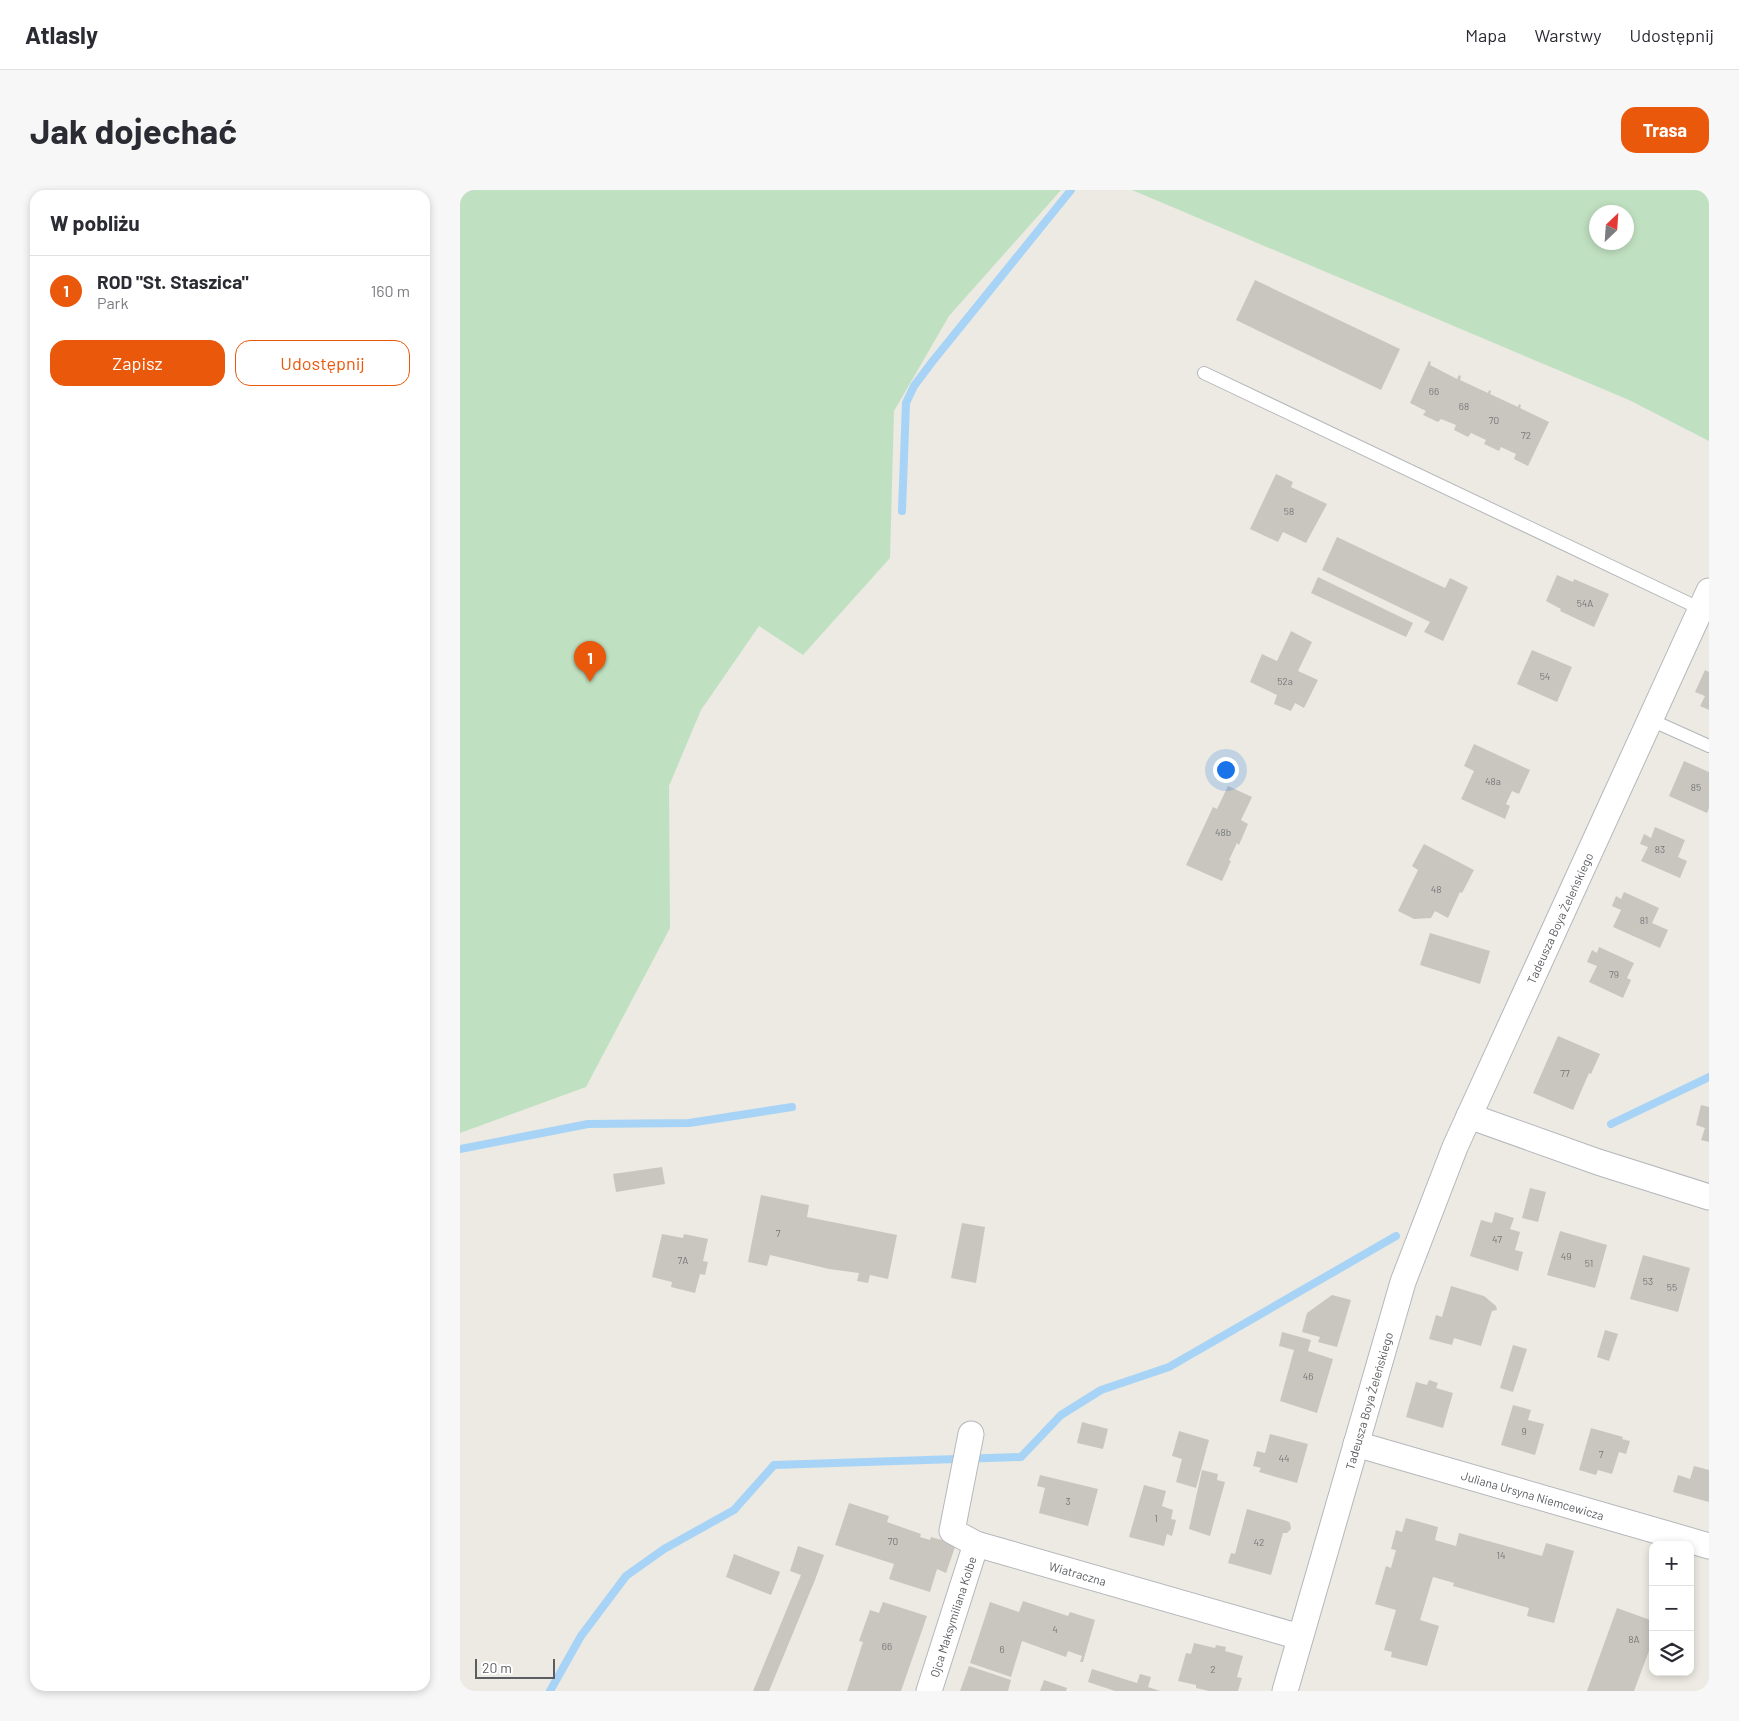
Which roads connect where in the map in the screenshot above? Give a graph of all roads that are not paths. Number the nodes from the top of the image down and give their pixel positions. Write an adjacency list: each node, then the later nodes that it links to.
1 (1204, 372): 2 (lane)
2 (1705, 600): 3 (street, Tadeusza Boya Żeleńskiego)
3 (1651, 720): 4 (lane); 5 (street, Tadeusza Boya Żeleńskiego)
4 (1709, 746)
5 (1469, 1116): 6 (street); 8 (street, Tadeusza Boya Żeleńskiego)
6 (1709, 1197)
7 (971, 1434): 9 (street, Wiatraczna)
8 (1356, 1444): 10 (street, Juliana Ursyna Niemcewicza); 11 (street, Tadeusza Boya Żeleńskiego)
9 (976, 1544): 11 (street, Wiatraczna); 12 (street, Ojca Maksymiliana Kolbe)
10 (1709, 1546)
11 (1300, 1637): 13 (street, Tadeusza Boya Żeleńskiego)
12 (929, 1691)
13 (1285, 1691)

